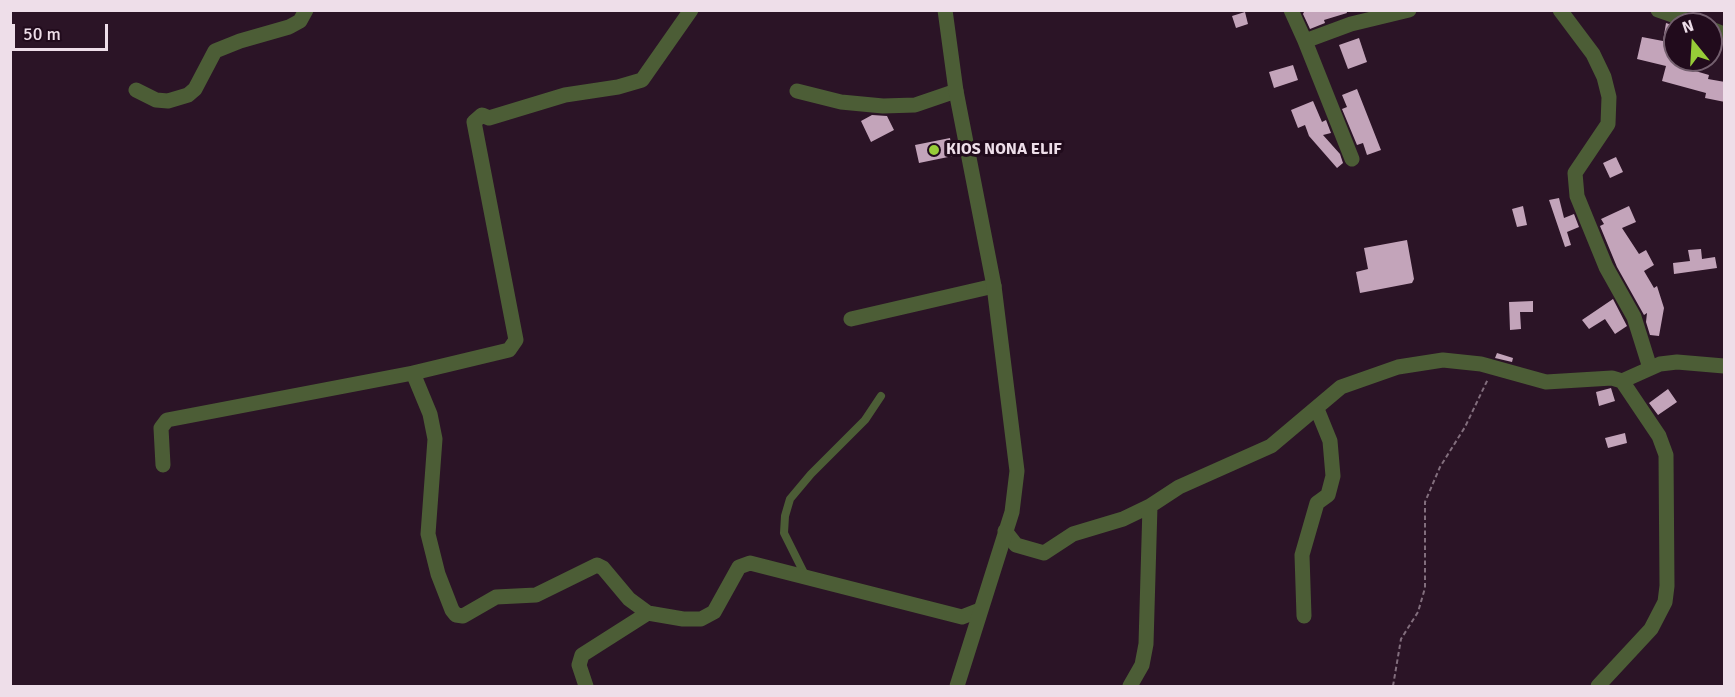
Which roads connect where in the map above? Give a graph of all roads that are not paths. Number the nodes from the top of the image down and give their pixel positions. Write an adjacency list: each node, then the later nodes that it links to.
1 (306, 10): 8 (street)
2 (691, 10): 16 (street)
3 (945, 10): 10 (street)
4 (1291, 10): 7 (street)
5 (1409, 10): 7 (street)
6 (1560, 10): 15 (street)
7 (1305, 41): 11 (street)
8 (136, 90)
9 (797, 91): 10 (street)
10 (956, 91): 12 (street)
11 (1352, 159)
12 (994, 286): 13 (street); 22 (street)
13 (851, 319)
14 (1725, 366): 15 (street)
15 (1650, 368): 17 (street)
16 (413, 373): 20 (street); 25 (street)
17 (1622, 381): 19 (street); 30 (street)
18 (881, 396): 23 (lane)
19 (1317, 409): 21 (street); 26 (street)
20 (164, 465)
21 (1150, 506): 22 (street); 29 (street)
22 (1005, 531): 24 (street)
23 (806, 578): 24 (street); 25 (street)
24 (980, 610): 28 (street)
25 (648, 613): 27 (street)
26 (1304, 616)
27 (585, 687)
28 (957, 687)
29 (1130, 687)
30 (1598, 687)

